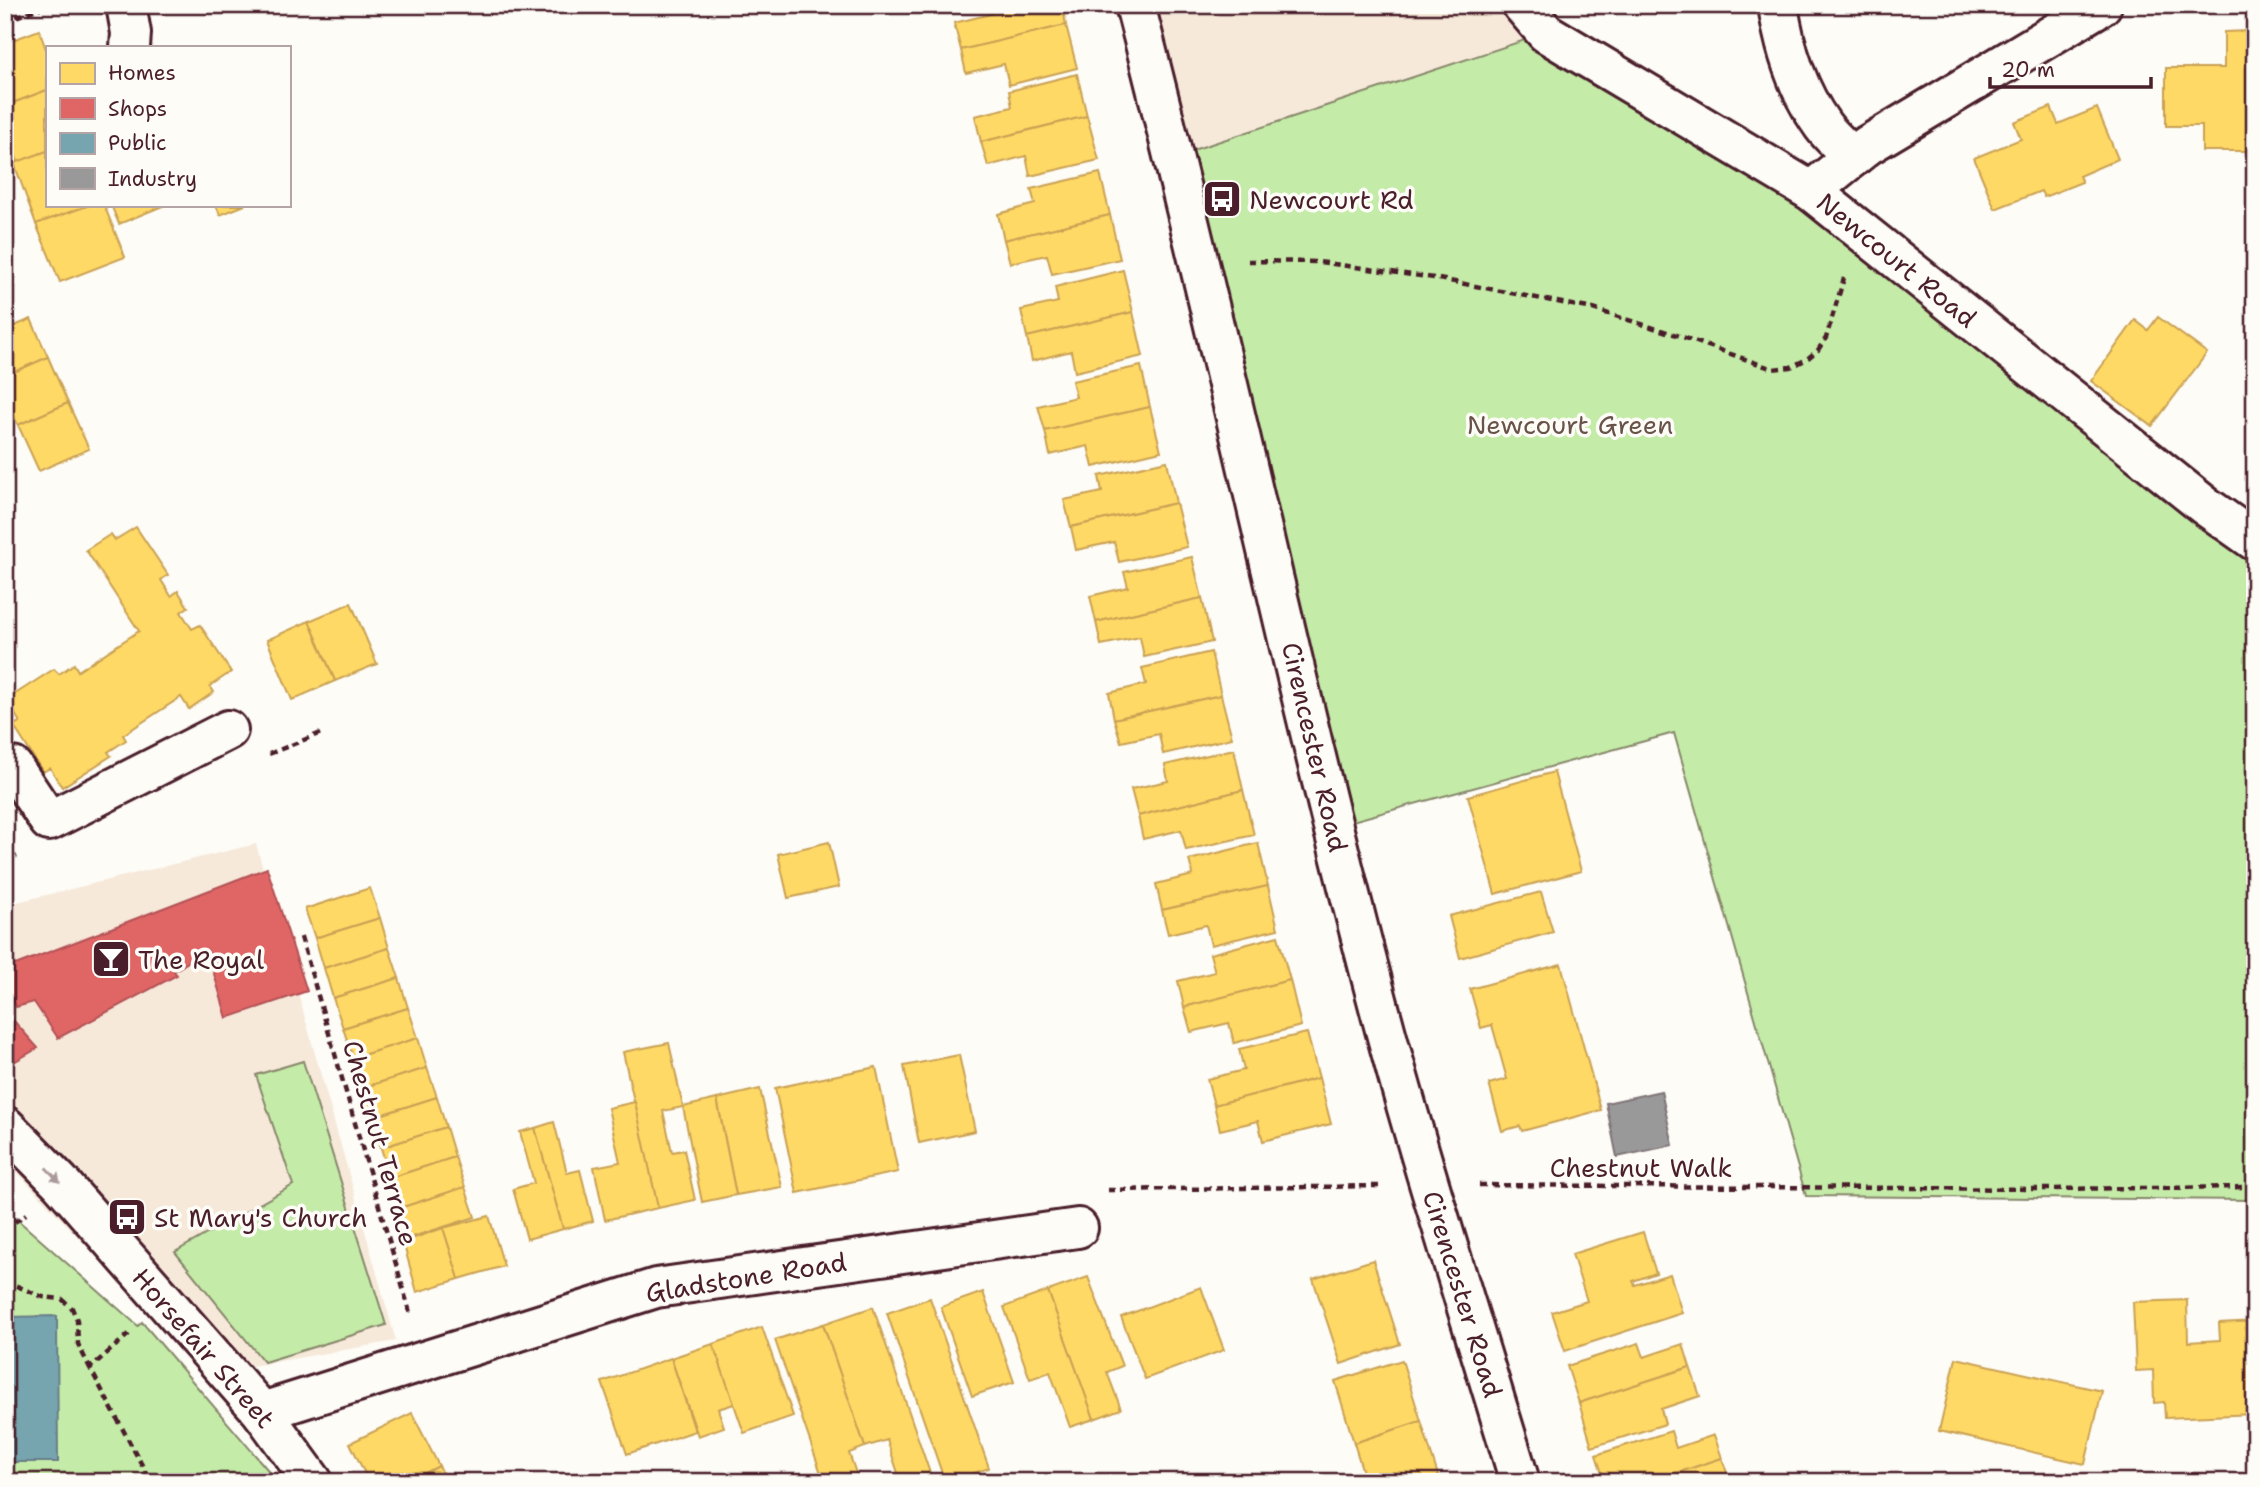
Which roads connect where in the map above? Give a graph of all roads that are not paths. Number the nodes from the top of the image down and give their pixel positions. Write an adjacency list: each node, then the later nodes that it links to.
1 (126, 5): 6 (street)
2 (1135, 5): 16 (street, Cirencester Road)
3 (1522, 5): 8 (street, Newcourt Road)
4 (1778, 5): 7 (street)
5 (2102, 5): 7 (street)
6 (130, 46)
7 (1853, 157): 8 (street)
8 (1811, 191): 9 (street, Newcourt Road)
9 (2255, 541)
10 (228, 730): 11 (street)
11 (5, 771)
12 (5, 1126): 14 (street, Horsefair Street, one-way to 14)
13 (1078, 1228): 14 (street, Gladstone Road)
14 (262, 1412): 15 (street, Horsefair Street)
15 (313, 1482)
16 (1520, 1482)

